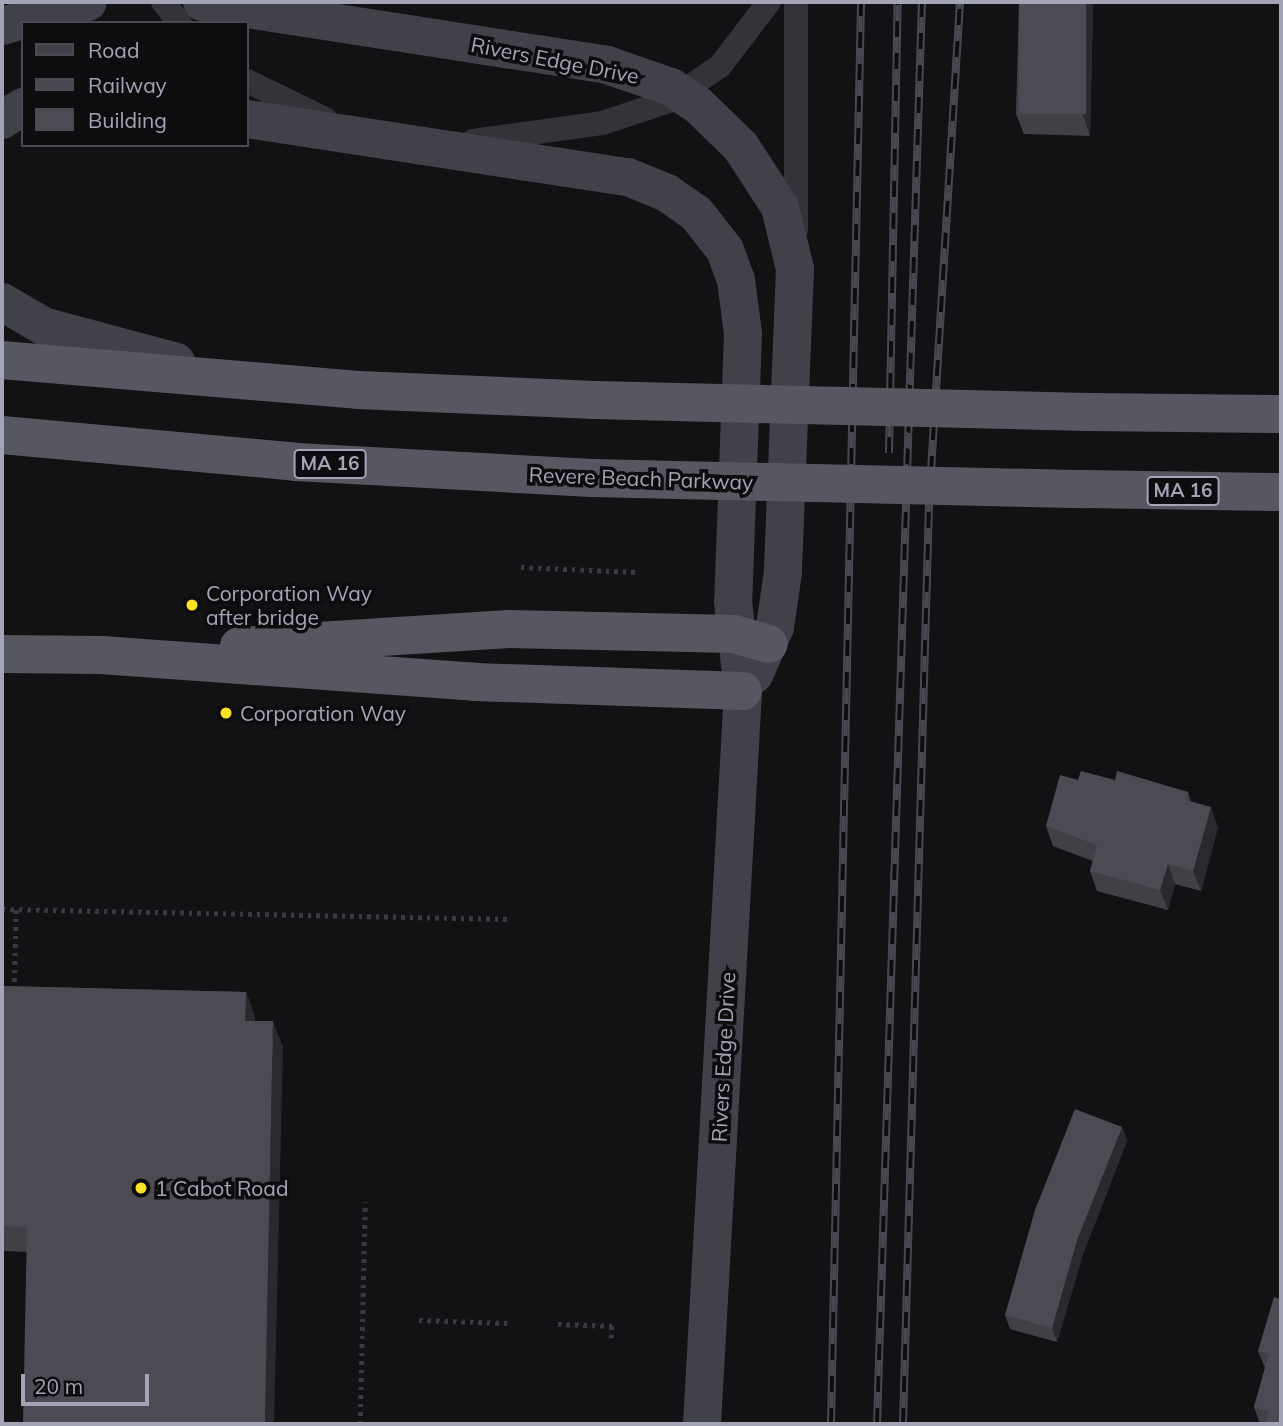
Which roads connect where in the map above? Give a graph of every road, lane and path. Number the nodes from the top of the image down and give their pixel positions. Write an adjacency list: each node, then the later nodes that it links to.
1 (88, 2): 7 (main road)
2 (163, 2): 6 (lane)
3 (202, 2): 9 (main road, Rivers Edge Drive)
4 (769, 2): 9 (lane)
5 (796, 2): 14 (lane)
6 (178, 21)
7 (2, 26)
8 (248, 81): 13 (lane)
9 (682, 94): 13 (lane); 14 (main road, Rivers Edge Drive)
10 (21, 108): 12 (main road)
11 (248, 119): 13 (main road, Rivers Edge Drive)
12 (2, 120)
13 (411, 143): 25 (main road, Rivers Edge Drive)
14 (795, 269): 25 (main road, Rivers Edge Drive)
15 (2, 302): 17 (main road)
16 (2, 360): 17 (highway)
17 (358, 390): 18 (highway, bridge)
18 (1281, 414)
19 (2, 435): 20 (highway, Revere Beach Parkway / MA 16)
20 (68, 442): 21 (highway); 22 (highway, Revere Beach Parkway / MA 16, bridge)
21 (2, 443)
22 (1281, 492)
23 (521, 567): 24 (path)
24 (636, 572)
25 (751, 639): 27 (highway); 28 (main road, Rivers Edge Drive)
26 (2, 653): 27 (highway)
27 (101, 655): 28 (highway)
28 (743, 691): 39 (main road, Rivers Edge Drive)
29 (2, 909): 30 (path)
30 (16, 909): 31 (path); 32 (path)
31 (510, 919)
32 (14, 999)
33 (365, 1202): 38 (path)
34 (419, 1320): 35 (path)
35 (508, 1323)
36 (558, 1324): 37 (path)
37 (611, 1343)
38 (360, 1424)
39 (702, 1424)

